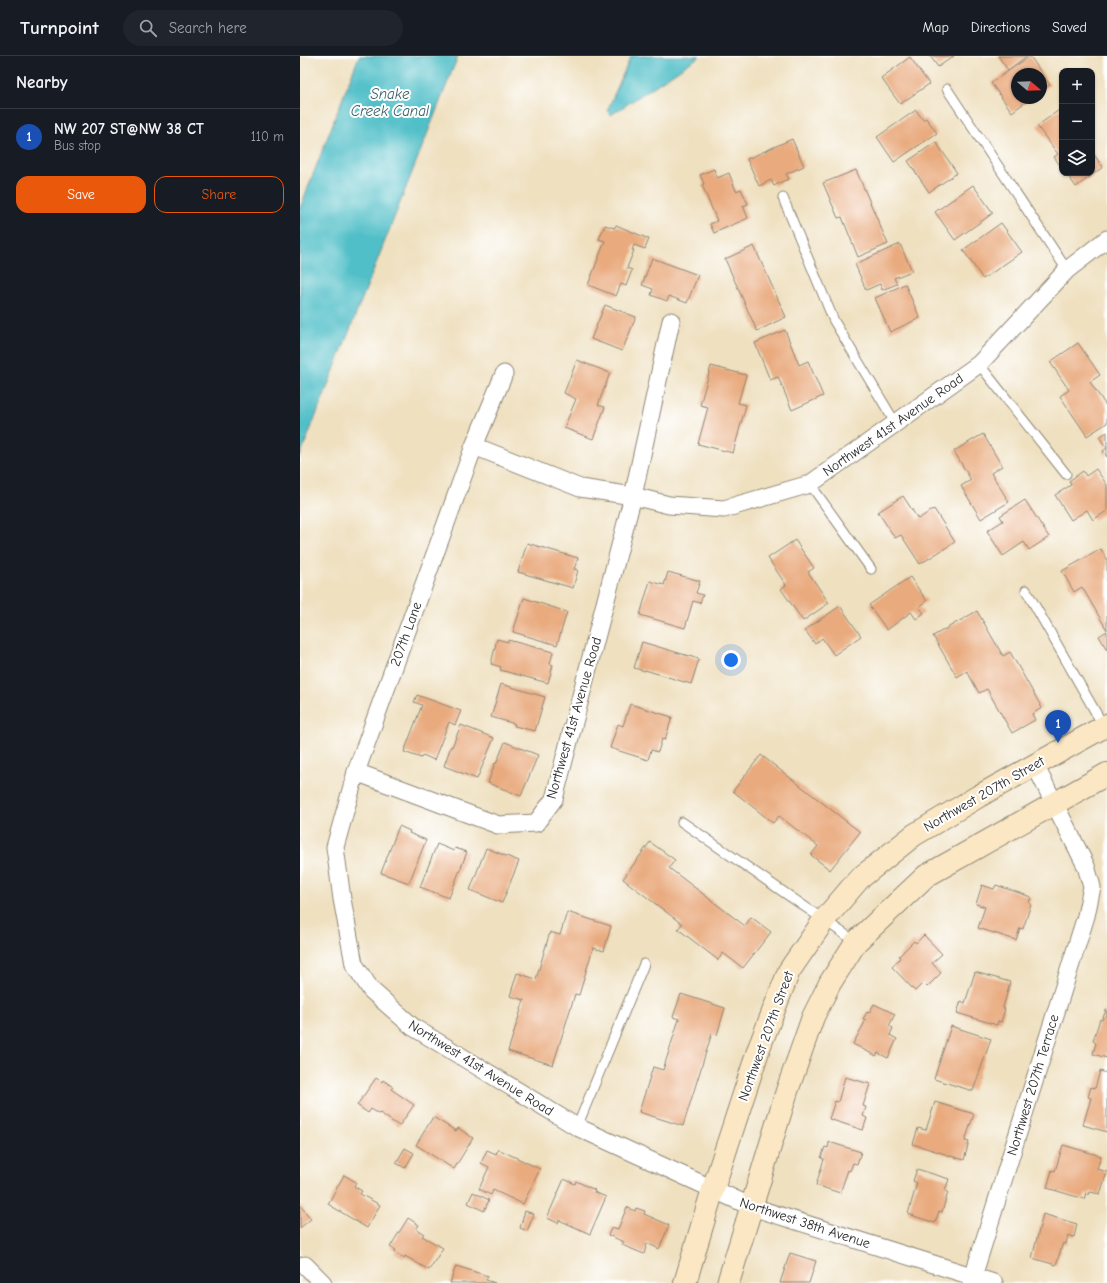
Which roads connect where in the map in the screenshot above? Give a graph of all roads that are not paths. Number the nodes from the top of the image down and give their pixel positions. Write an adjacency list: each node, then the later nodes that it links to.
1 (947, 89): 4 (lane)
2 (783, 198): 8 (lane)
3 (1107, 239): 4 (street, Northwest 41st Avenue Road)
4 (1067, 270): 6 (street, Northwest 41st Avenue Road)
5 (671, 321): 12 (street, Northwest 41st Avenue Road)
6 (978, 364): 8 (street, Northwest 41st Avenue Road); 10 (lane)
7 (504, 374): 9 (street, 207th Lane)
8 (896, 424): 11 (street, Northwest 41st Avenue Road)
9 (474, 446): 12 (street, Northwest 41st Avenue Road); 17 (street, 207th Lane)
10 (1066, 474)
11 (810, 484): 12 (street, Northwest 41st Avenue Road); 13 (lane)
12 (633, 496): 17 (street, Northwest 41st Avenue Road)
13 (872, 569)
14 (1026, 590): 15 (lane)
15 (1106, 726): 16 (street, Northwest 207th Street)
16 (1035, 765): 19 (street); 22 (street, Northwest 207th Street)
17 (356, 772): 21 (street, 207th Lane)
18 (1107, 774): 19 (street)
19 (1055, 804): 23 (street); 29 (street, Northwest 207th Terrace)
20 (682, 822): 22 (lane)
21 (342, 899): 25 (street, Northwest 41st Avenue Road)
22 (824, 920): 23 (lane); 26 (street, Northwest 207th Street)
23 (856, 942): 27 (street)
24 (644, 964): 25 (lane)
25 (577, 1127): 26 (street, Northwest 38th Avenue)
26 (713, 1189): 27 (street, Northwest 38th Avenue); 31 (street, Northwest 207th Street)
27 (752, 1207): 29 (street, Northwest 38th Avenue); 32 (street)
28 (305, 1265): 30 (street)
29 (972, 1280): 33 (street, Northwest 38th Avenue)
30 (323, 1283)
31 (685, 1283)
32 (728, 1283)
33 (994, 1283)

